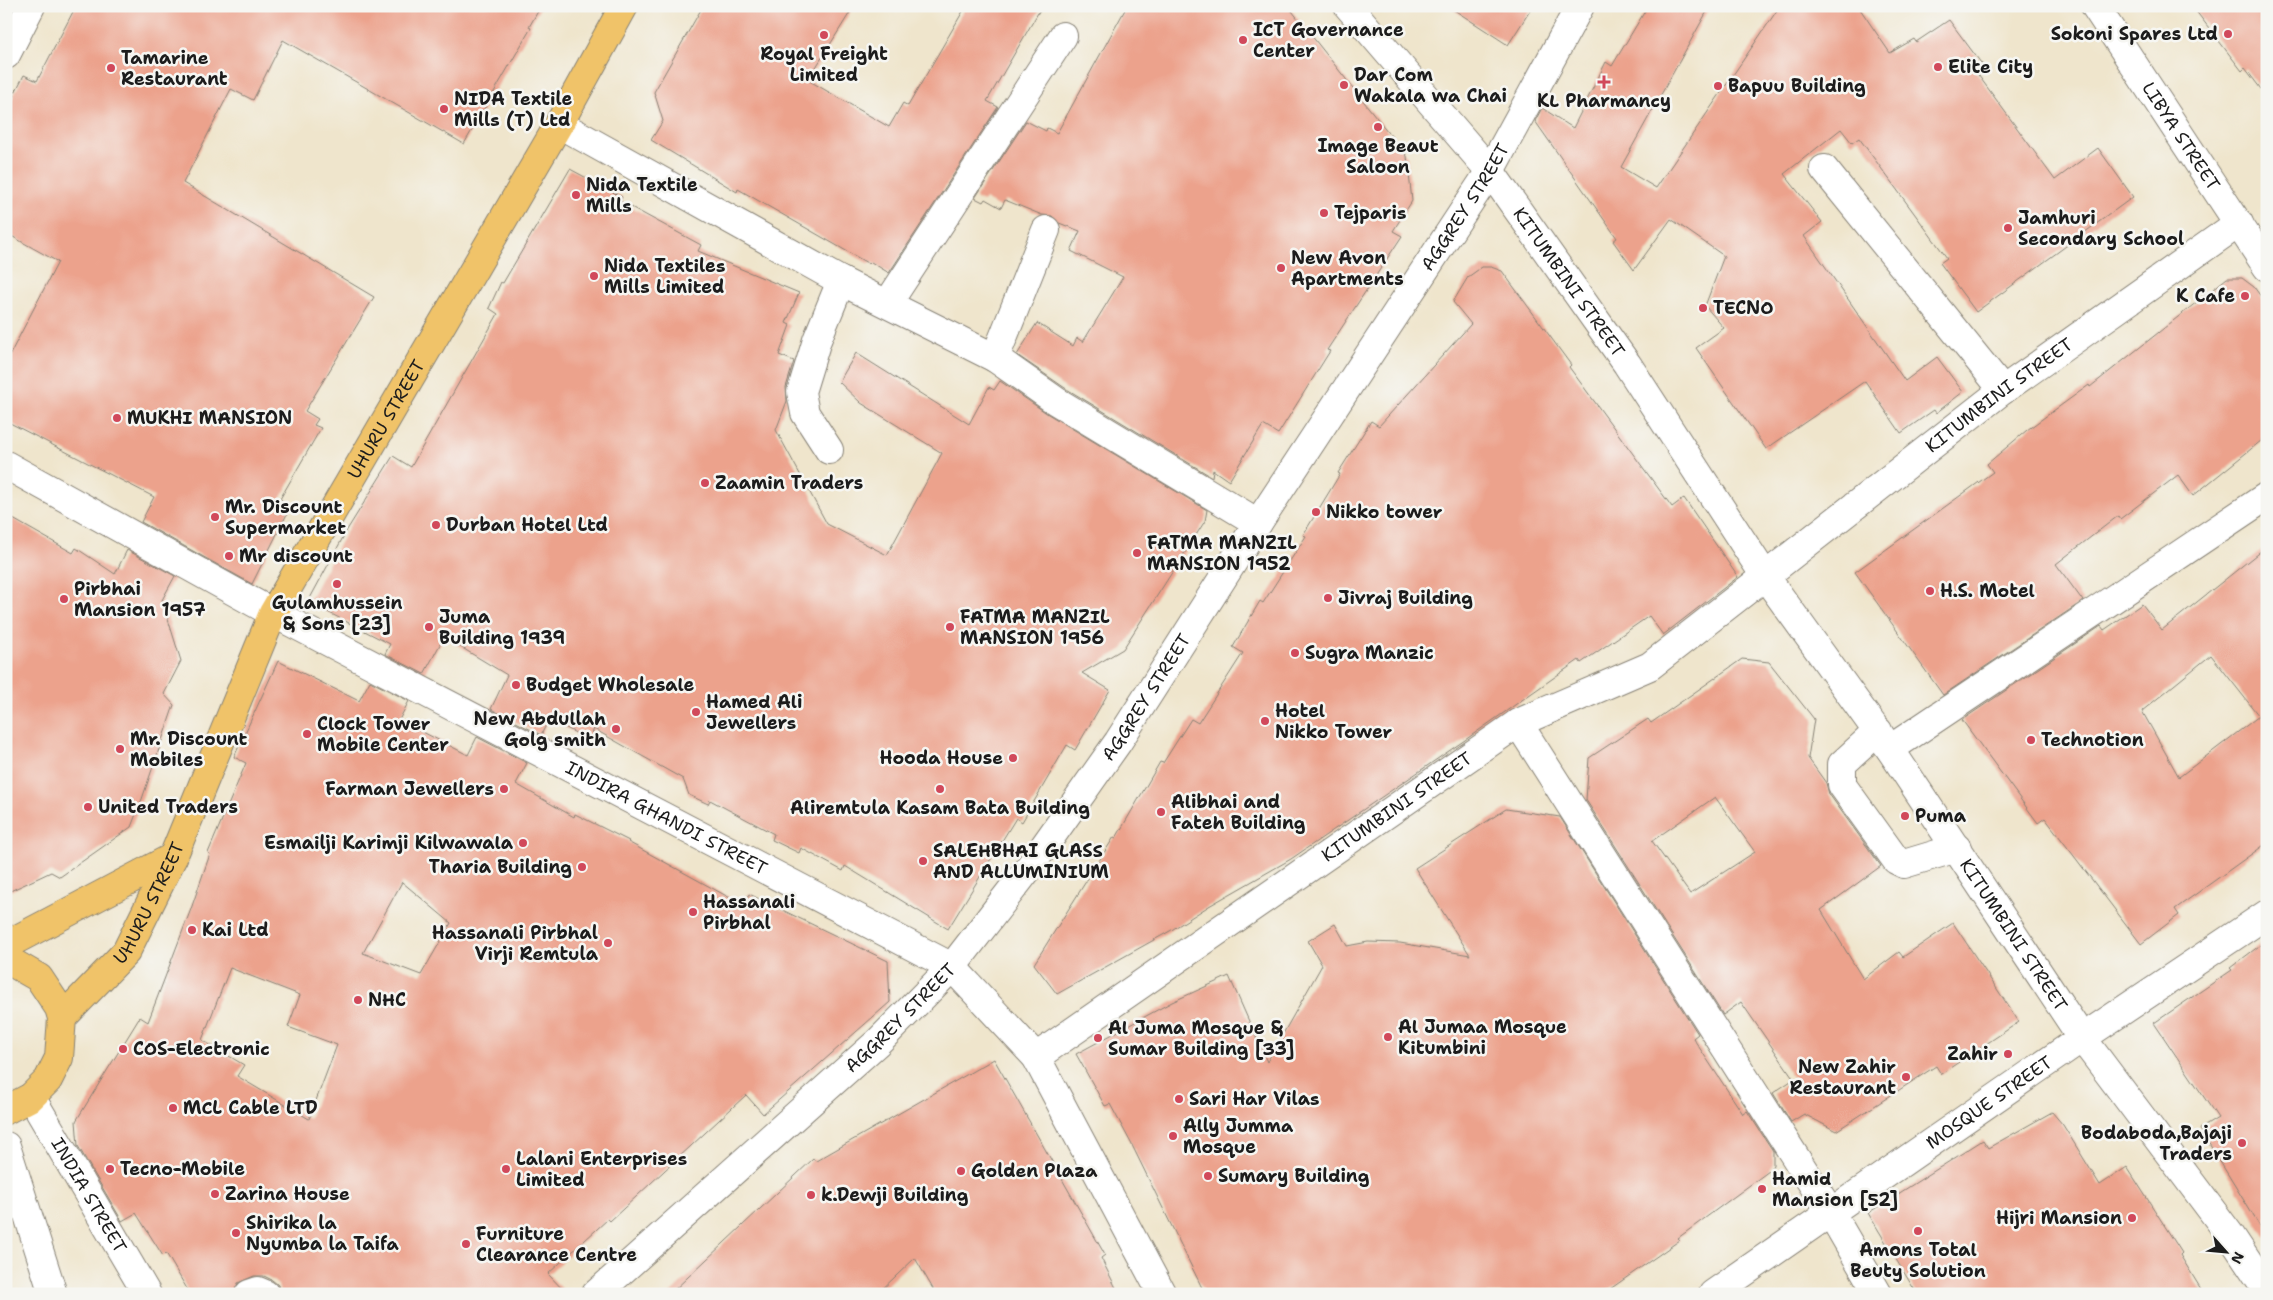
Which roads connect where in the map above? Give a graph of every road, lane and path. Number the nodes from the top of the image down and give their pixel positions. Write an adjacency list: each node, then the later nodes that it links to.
1 (31, 6): 7 (street)
2 (624, 6): 8 (main road, UHURU STREET)
3 (1348, 6): 10 (street, KITUMBINI STREET)
4 (1580, 6): 10 (street, AGGREY STREET)
5 (2095, 6): 11 (street, LIBYA STREET)
6 (1063, 36): 15 (street)
7 (6, 55)
8 (559, 124): 14 (street); 23 (main road, UHURU STREET)
9 (1824, 169): 17 (street)
10 (1490, 171): 21 (street, AGGREY STREET); 22 (street, KITUMBINI STREET)
11 (2239, 223): 13 (street, LIBYA STREET); 17 (street, KITUMBINI STREET)
12 (1046, 230): 16 (street)
13 (2267, 267)
14 (841, 281): 15 (street); 18 (street)
15 (888, 303): 16 (street)
16 (995, 358): 21 (street)
17 (2003, 390): 22 (street, KITUMBINI STREET)
18 (829, 450)
19 (6, 466): 23 (street, INDIRA GHANDI STREET)
20 (2267, 496): 25 (street)
21 (1258, 523): 31 (street, AGGREY STREET)
22 (1765, 576): 24 (street, KITUMBINI STREET); 25 (street, KITUMBINI STREET)
23 (273, 613): 27 (main road, UHURU STREET); 31 (street, INDIRA GHANDI STREET)
24 (1518, 723): 34 (street, KITUMBINI STREET); 38 (street)
25 (1884, 740): 26 (street, KITUMBINI STREET); 26 (street)
26 (1957, 848): 33 (street, KITUMBINI STREET)
27 (173, 857): 29 (main road); 32 (main road, UHURU STREET)
28 (2267, 914): 33 (street, MOSQUE STREET)
29 (6, 945)
30 (6, 959): 32 (main road)
31 (952, 967): 34 (street, INDIRA GHANDI STREET); 40 (street, AGGREY STREET)
32 (62, 1018): 35 (main road)
33 (2082, 1038): 38 (street, MOSQUE STREET); 39 (street, KITUMBINI STREET)
34 (1036, 1057): 45 (street, INDIRA GHANDI STREET)
35 (31, 1097): 36 (main road); 42 (street, INDIA STREET)
36 (6, 1110)
37 (6, 1146): 41 (street)
38 (1831, 1213): 46 (street, MOSQUE STREET); 47 (street)
39 (2267, 1290)
40 (603, 1291)
41 (53, 1294)
42 (147, 1294)
43 (249, 1294): 44 (street)
44 (265, 1294)
45 (1162, 1294)
46 (1713, 1294)
47 (1878, 1294)

